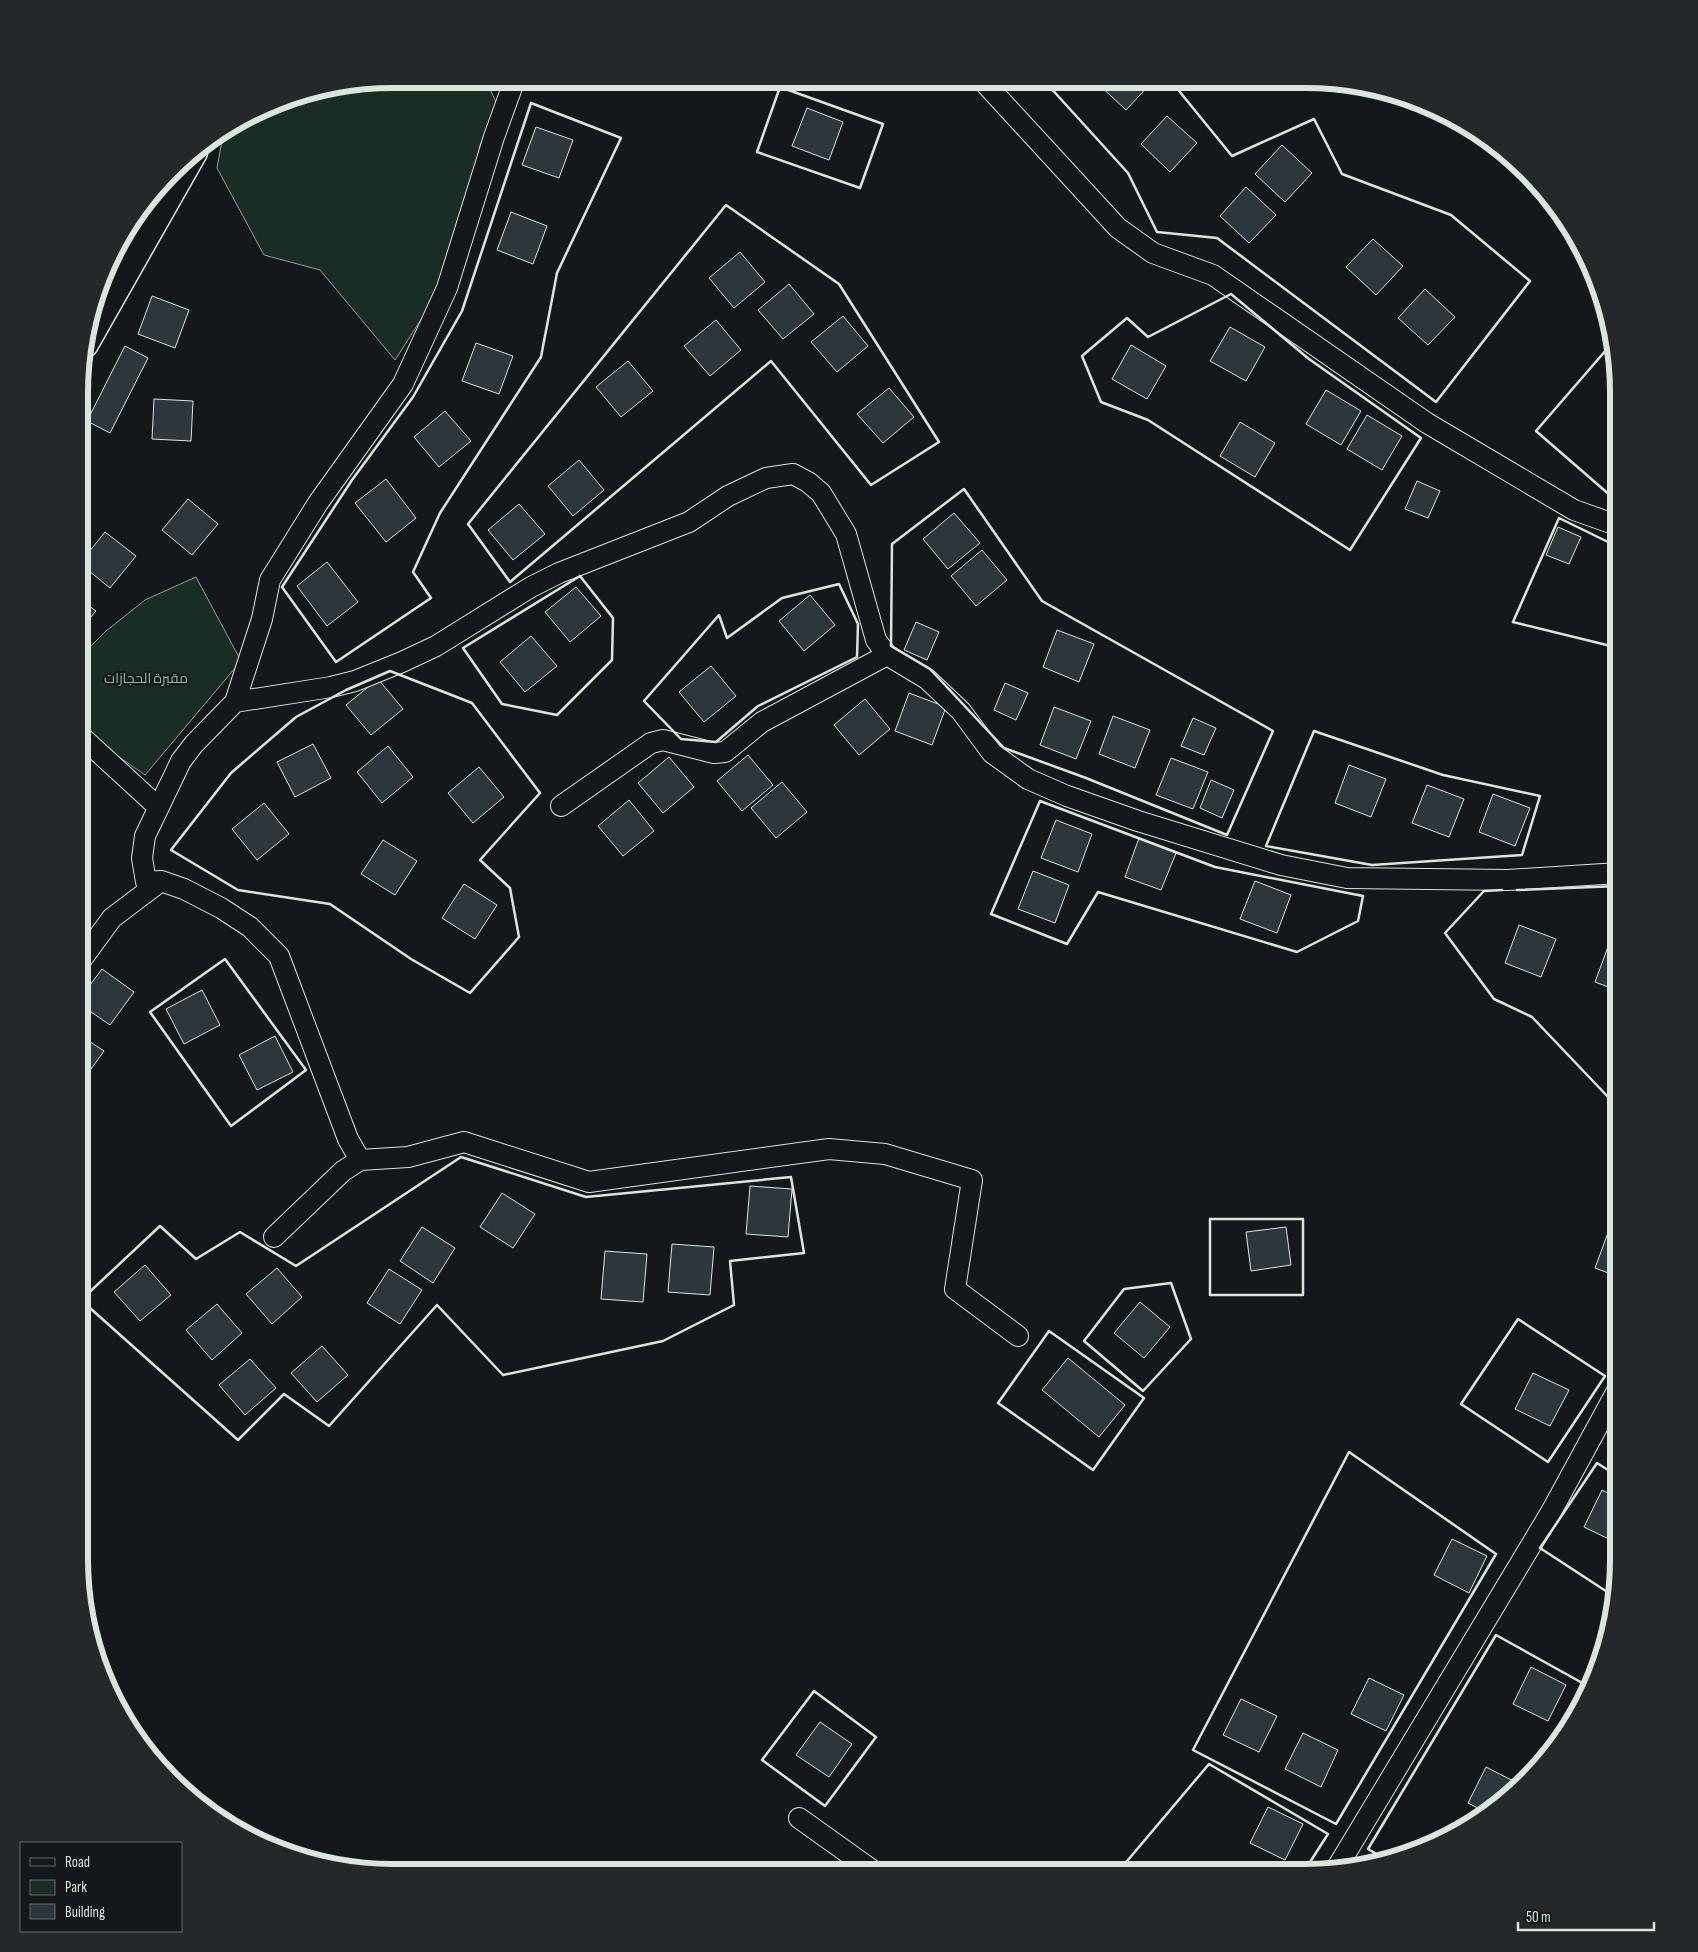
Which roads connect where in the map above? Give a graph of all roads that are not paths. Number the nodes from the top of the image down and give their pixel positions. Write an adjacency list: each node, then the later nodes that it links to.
1 (512, 88): 7 (street)
2 (989, 88): 5 (street)
3 (183, 171): 4 (main road)
4 (94, 327)
5 (1610, 521)
6 (887, 655): 7 (street); 9 (street); 11 (street)
7 (235, 702): 10 (street)
8 (88, 743): 10 (street)
9 (561, 806)
10 (158, 807): 12 (street)
11 (1610, 874)
12 (161, 881): 13 (street); 14 (street)
13 (88, 951)
14 (360, 1160): 15 (street); 16 (street)
15 (274, 1237)
16 (1018, 1336)
17 (1610, 1404): 19 (street)
18 (799, 1818): 20 (street)
19 (1340, 1863)
20 (863, 1864)

